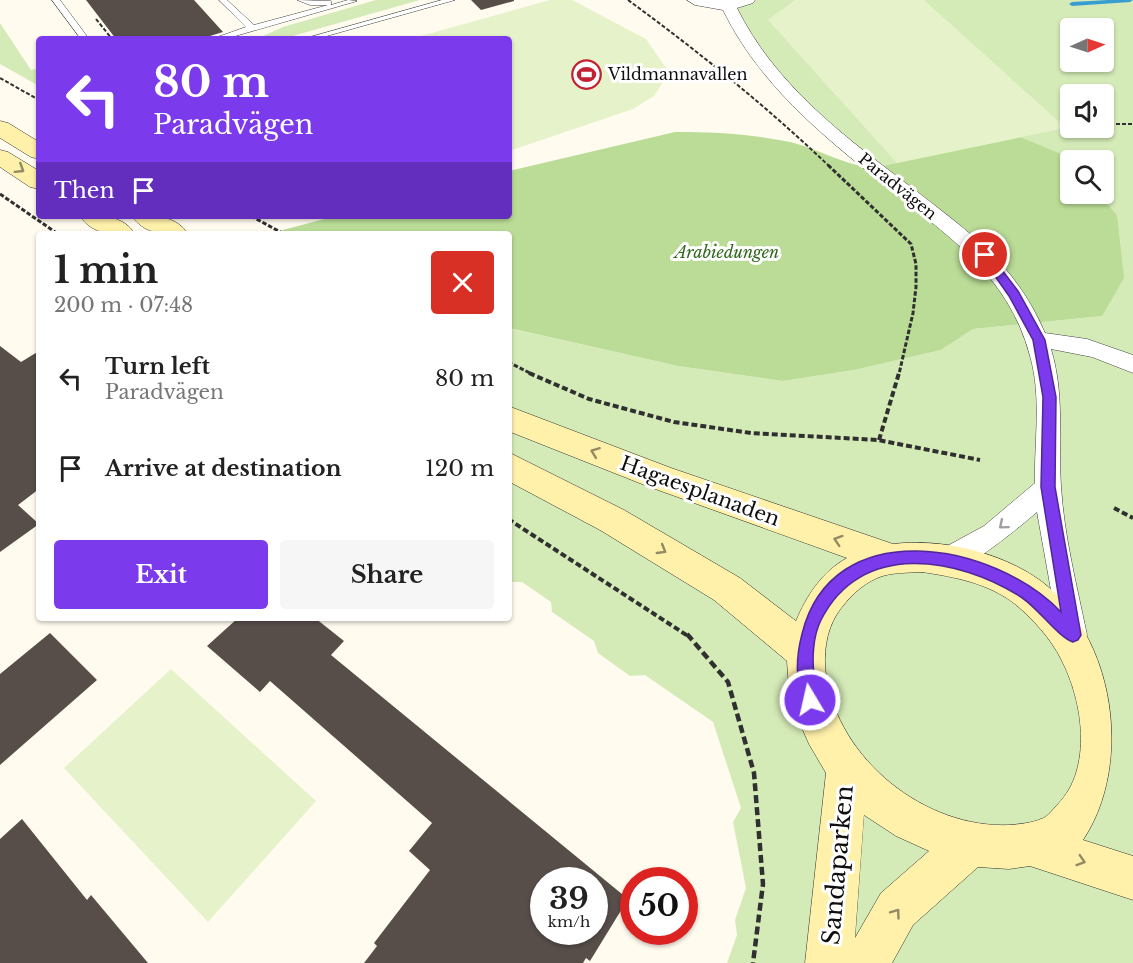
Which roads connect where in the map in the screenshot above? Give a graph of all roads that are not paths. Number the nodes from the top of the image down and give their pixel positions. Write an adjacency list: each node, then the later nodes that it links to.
1 (56, 0): 9 (lane)
2 (223, 0): 8 (lane)
3 (301, 0): 6 (lane)
4 (451, 0): 11 (lane)
5 (694, 0): 7 (street)
6 (355, 1): 8 (lane)
7 (738, 3): 20 (street, Paradvägen)
8 (252, 28): 10 (lane)
9 (83, 36)
10 (226, 36)
11 (318, 36)
12 (0, 128): 13 (main road)
13 (36, 150)
14 (0, 157): 15 (main road, one-way to 15)
15 (36, 180)
16 (98, 219): 18 (main road)
17 (150, 219): 19 (main road)
18 (117, 231)
19 (170, 231)
20 (1039, 340): 21 (street); 24 (street, Paradvägen)
21 (1133, 364)
22 (512, 420): 25 (main road, Hagaesplanaden, one-way to 22)
23 (512, 467): 28 (main road, one-way to 28)
24 (1048, 487): 26 (street, one-way to 26); 27 (street, Paradvägen)
25 (893, 558): 26 (main road); 28 (main road)
26 (948, 560): 27 (main road)
27 (1073, 635): 29 (main road)
28 (805, 652): 30 (main road)
29 (1124, 748): 32 (main road)
30 (846, 768): 31 (main road); 34 (main road, Sandaparken)
31 (971, 844): 32 (main road); 35 (main road, Sandaparken, one-way to 31)
32 (1029, 844): 33 (main road, one-way to 33)
33 (1133, 878)
34 (830, 963)
35 (866, 963)

